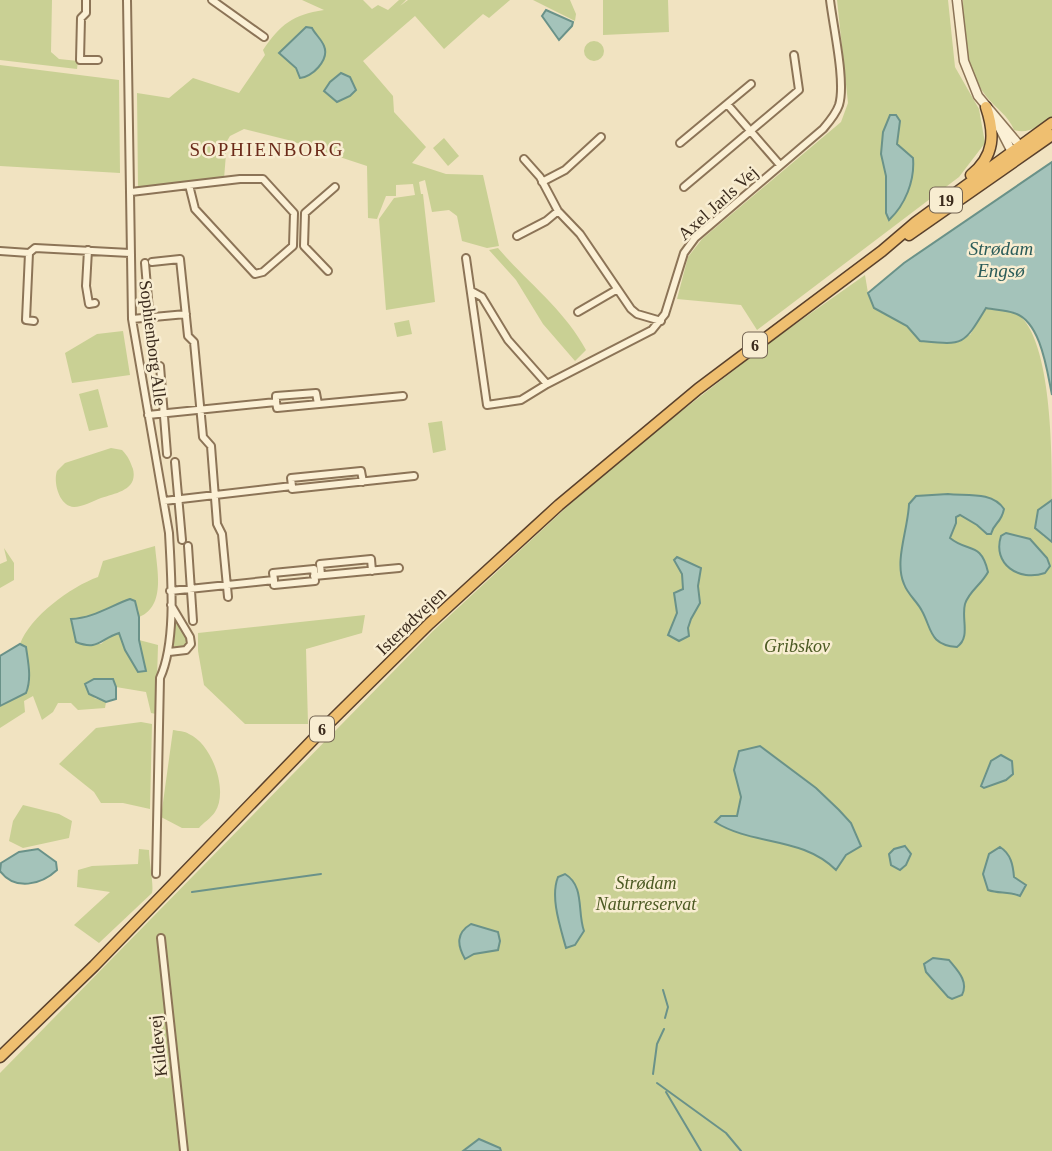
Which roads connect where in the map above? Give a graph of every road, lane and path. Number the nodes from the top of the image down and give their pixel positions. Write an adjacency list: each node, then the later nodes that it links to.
1 (86, 0): 8 (street)
2 (127, 0): 24 (street, Sophienborg Alle)
3 (212, 0): 6 (street)
4 (830, 0): 19 (street, Axel Jarls Vej)
5 (957, 0): 11 (street)
6 (264, 37)
7 (794, 55): 13 (street)
8 (98, 60)
9 (751, 84): 10 (street)
10 (727, 104): 13 (street); 16 (street)
11 (986, 107): 17 (street); 28 (highway)
12 (1052, 123): 17 (highway, Isterødvejen / 19)
13 (751, 130): 19 (street); 23 (street)
14 (1052, 135): 17 (highway, Isterødvejen / 6)
15 (601, 137): 20 (street)
16 (680, 144)
17 (1018, 151): 28 (highway, Isterødvejen / 19); 34 (highway, Isterødvejen / 6)
18 (524, 159): 20 (street)
19 (780, 165): 47 (street, Axel Jarls Vej)
20 (542, 182): 27 (street)
21 (189, 185): 24 (street); 25 (street); 30 (street)
22 (335, 187): 26 (street)
23 (684, 187)
24 (131, 192): 36 (street, Sophienborg Alle)
25 (291, 209): 26 (street); 30 (street)
26 (309, 210): 32 (street)
27 (558, 211): 29 (street); 39 (street)
28 (916, 222): 34 (highway, Isterødvejen / 19)
29 (517, 236)
30 (289, 249): 32 (street)
31 (88, 250): 35 (street); 36 (street); 41 (street)
32 (308, 250): 38 (street)
33 (0, 251): 35 (street)
34 (882, 251): 80 (highway, Isterødvejen / 6)
35 (29, 253): 46 (street)
36 (130, 253): 45 (street, Sophienborg Alle)
37 (466, 258): 40 (street)
38 (328, 271)
39 (617, 290): 42 (street); 47 (street)
40 (471, 291): 50 (street); 50 (street)
41 (95, 303)
42 (578, 312)
43 (186, 314): 44 (street); 44 (street); 54 (street)
44 (149, 317): 45 (street); 48 (street)
45 (132, 319): 56 (street, Sophienborg Alle)
46 (34, 321)
47 (661, 321): 50 (street)
48 (153, 359)
49 (160, 366): 55 (street)
50 (547, 384)
51 (403, 396): 53 (street)
52 (276, 402): 53 (street); 53 (street); 54 (street)
53 (317, 404)
54 (201, 410): 55 (street); 62 (street)
55 (164, 414): 56 (street); 57 (street)
56 (148, 415): 64 (street, Sophienborg Alle)
57 (167, 454)
58 (175, 462): 63 (street)
59 (414, 477): 60 (street)
60 (362, 482): 61 (street); 61 (street)
61 (292, 486): 62 (street)
62 (214, 495): 63 (street); 71 (street)
63 (178, 499): 64 (street); 65 (street)
64 (164, 501): 73 (street, Sophienborg Alle)
65 (182, 540)
66 (188, 546): 72 (street)
67 (399, 568): 68 (street)
68 (372, 571): 69 (street); 69 (street)
69 (318, 575): 70 (street); 70 (street)
70 (274, 580): 71 (street)
71 (227, 586): 72 (street); 74 (street)
72 (190, 590): 73 (street); 76 (street)
73 (170, 591): 75 (street, Sophienborg Alle)
74 (228, 597)
75 (170, 603): 77 (street, Sophienborg Alle); 77 (street)
76 (193, 621)
77 (169, 652): 78 (street, Sophienborg Alle)
78 (156, 874)
79 (161, 938): 81 (street, Kildevej)
80 (0, 1057)
81 (184, 1151)

